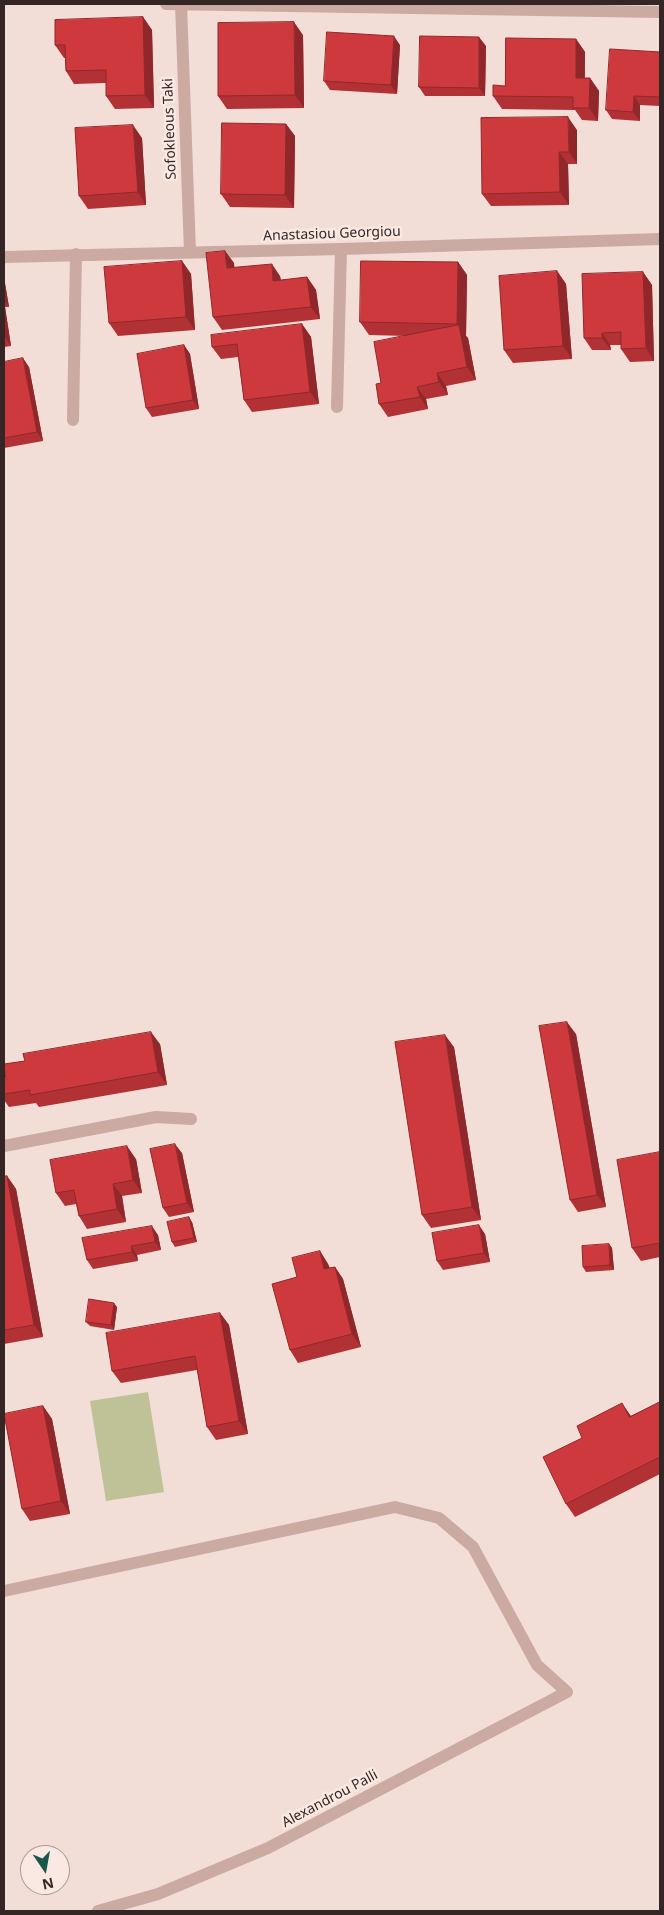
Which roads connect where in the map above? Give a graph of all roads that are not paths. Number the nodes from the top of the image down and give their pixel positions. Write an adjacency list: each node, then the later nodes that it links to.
1 (166, 4): 2 (street)
2 (180, 4): 3 (street); 6 (street, Sofokleous Taki)
3 (660, 12)
4 (660, 239): 5 (street, Anastasiou Georgiou)
5 (341, 249): 6 (street, Anastasiou Georgiou); 9 (street)
6 (190, 252): 7 (street, Anastasiou Georgiou)
7 (76, 254): 8 (street, Anastasiou Georgiou); 10 (street)
8 (4, 257)
9 (337, 407)
10 (74, 420)
11 (191, 1119): 12 (street)
12 (4, 1146)
13 (4, 1591): 14 (street, Alexandrou Palli)
14 (98, 1911)

